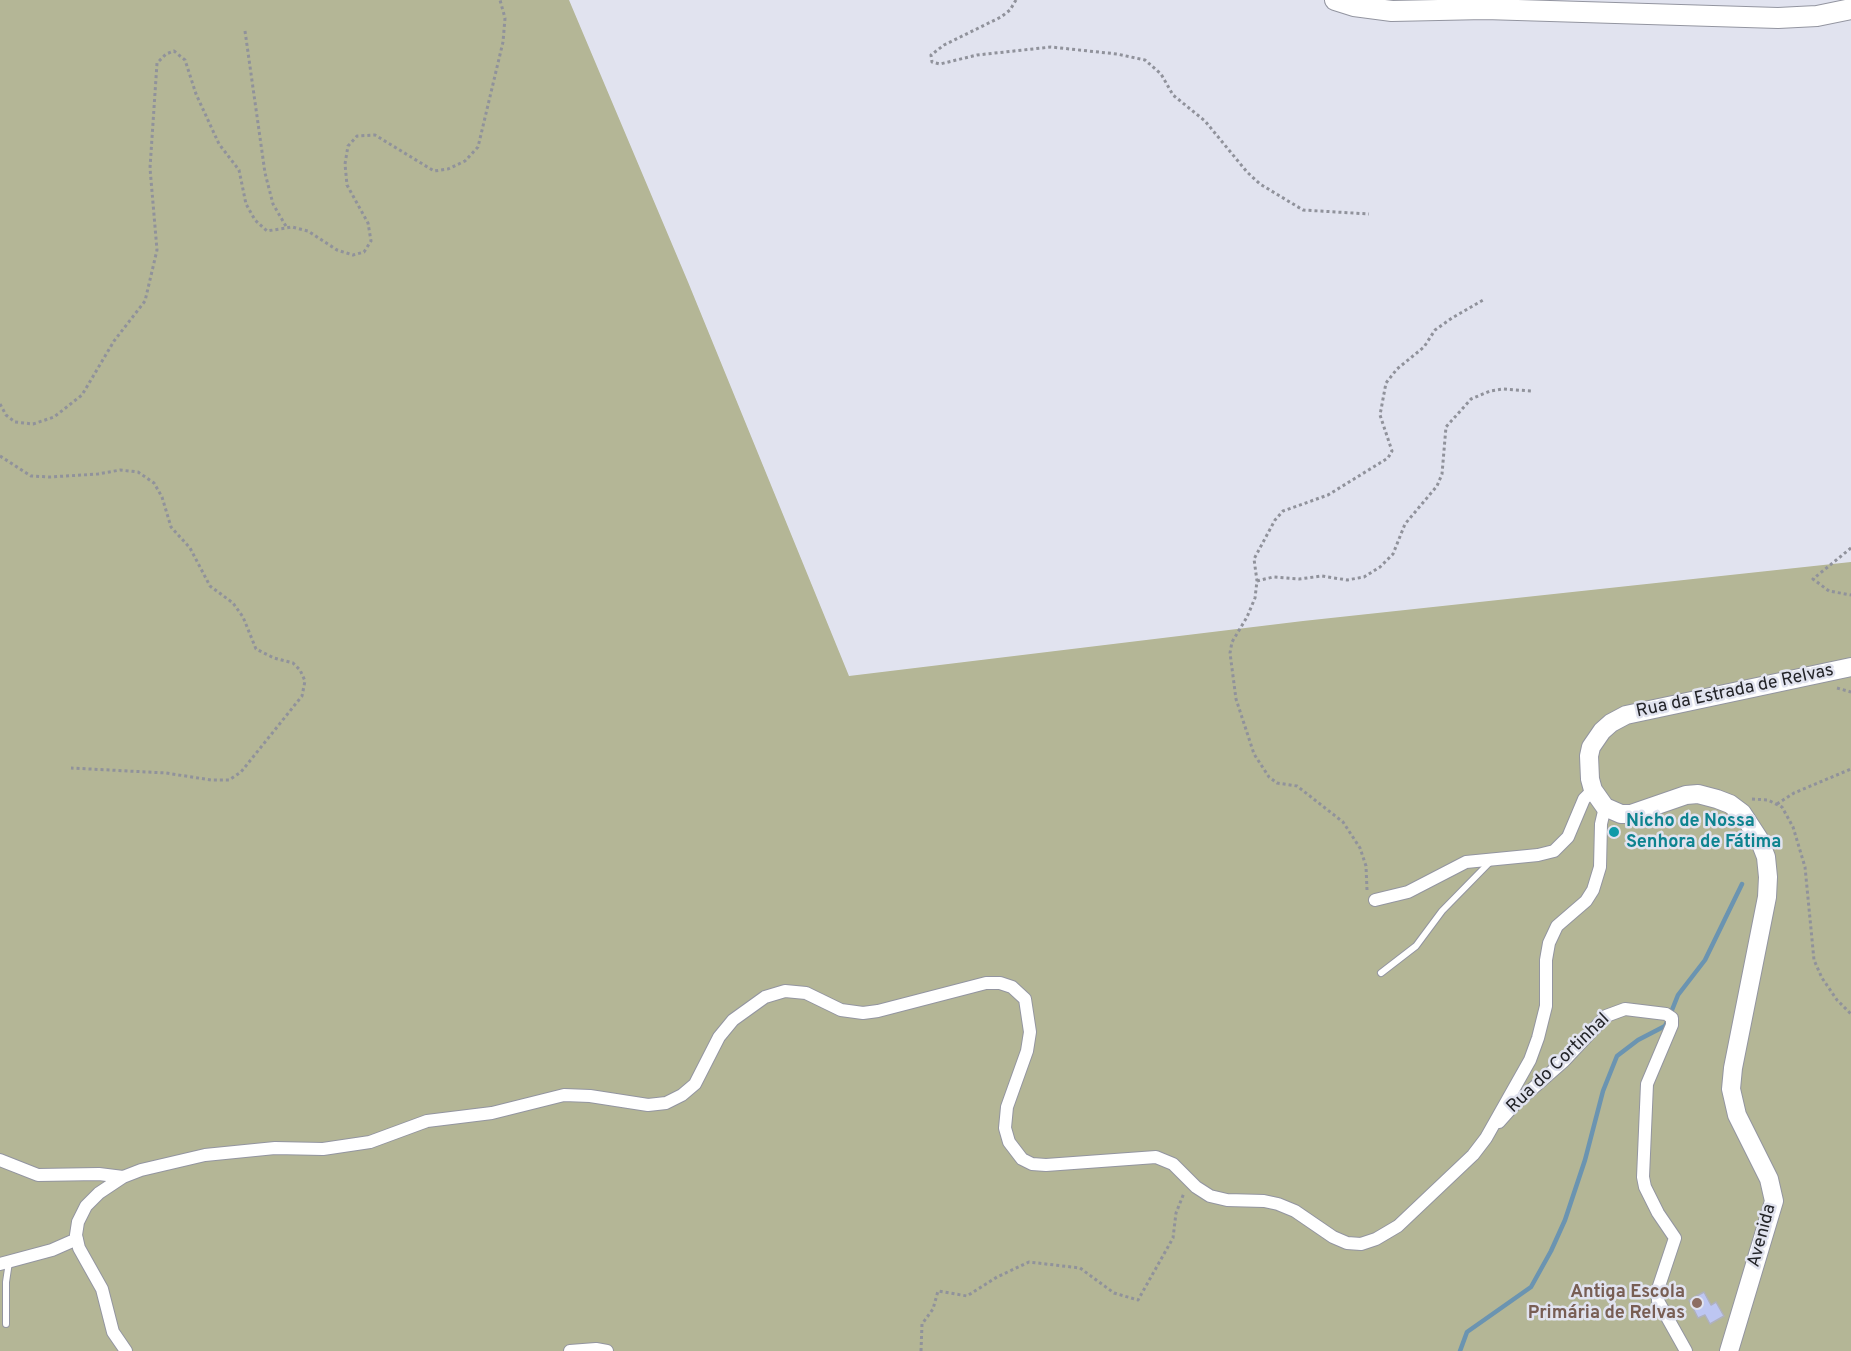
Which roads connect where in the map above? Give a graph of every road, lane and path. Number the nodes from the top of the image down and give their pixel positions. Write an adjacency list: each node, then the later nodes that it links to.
1 (500, 0): 7 (path)
2 (1016, 0): 6 (path)
3 (1335, 0): 4 (main road)
4 (1851, 9)
5 (245, 31): 7 (path)
6 (1369, 214)
7 (287, 228): 10 (path)
8 (1485, 299): 13 (path)
9 (1531, 391): 13 (path)
10 (0, 404)
11 (0, 456): 16 (path)
12 (1851, 548): 14 (path)
13 (1257, 581): 23 (path)
14 (1851, 595)
15 (1851, 667): 18 (street, Rua da Estrada de Relvas)
16 (71, 768)
17 (1851, 769): 20 (path)
18 (1593, 790): 21 (street, Rua da Estrada de Relvas); 22 (street)
19 (1730, 804): 20 (path); 21 (street); 38 (street, Avenida)
20 (1776, 804): 25 (path)
21 (1605, 807): 26 (street)
22 (1493, 859): 23 (street); 24 (lane)
23 (1375, 900)
24 (1381, 973)
25 (1851, 1014)
26 (1488, 1134): 29 (street); 37 (street, Rua do Cortinhal)
27 (0, 1161): 28 (street)
28 (123, 1178): 29 (street); 30 (street)
29 (1193, 1184): 36 (path)
30 (77, 1239): 31 (street); 33 (street)
31 (5, 1263): 32 (lane)
32 (6, 1324)
33 (126, 1351)
34 (570, 1351): 35 (street)
35 (607, 1351)
36 (921, 1351)
37 (1686, 1351)
38 (1729, 1351)

